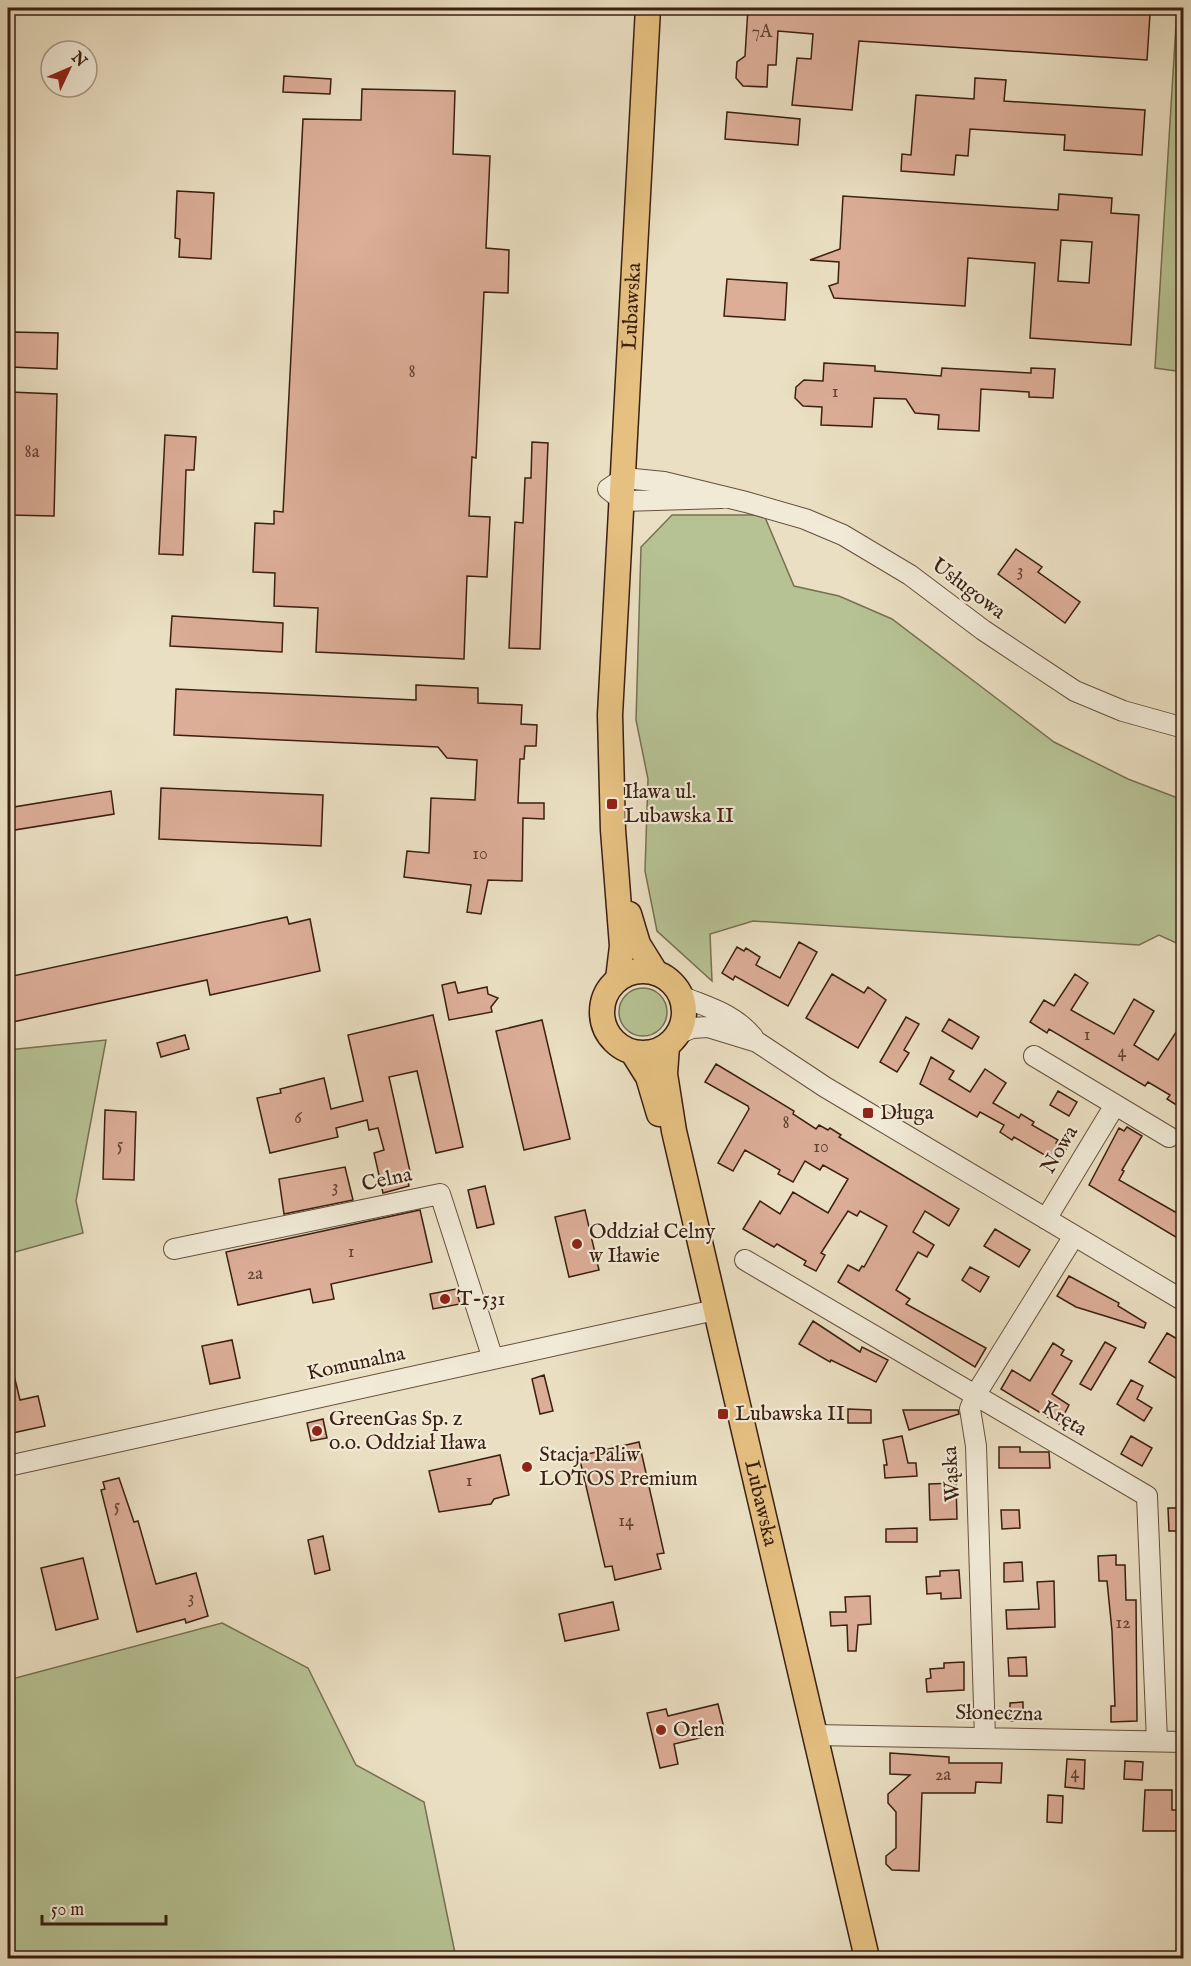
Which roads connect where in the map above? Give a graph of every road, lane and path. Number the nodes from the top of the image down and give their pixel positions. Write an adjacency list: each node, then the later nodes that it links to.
1 (632, 8): 3 (main road, Lubawska)
2 (648, 8): 3 (main road, Lubawska)
3 (618, 489): 4 (street, Usługowa); 5 (main road, Lubawska)
4 (1184, 728)
5 (618, 875): 6 (main road, Lubawska); 7 (main road, Lubawska)
6 (656, 973): 7 (main road); 8 (main road)
7 (618, 979): 11 (main road)
8 (681, 996): 9 (main road); 10 (street)
9 (673, 1040): 10 (street); 11 (main road); 20 (main road, Lubawska)
10 (757, 1042): 15 (street)
11 (633, 1053): 20 (main road, Lubawska)
12 (1034, 1056): 13 (street)
13 (1115, 1104): 14 (street); 15 (street, Nowa)
14 (1169, 1137)
15 (1046, 1220): 16 (street)
16 (1074, 1236): 19 (street); 22 (street, Wąska)
17 (174, 1249): 21 (street, Celna)
18 (745, 1260): 22 (street, Kręta)
19 (1184, 1301)
20 (707, 1311): 21 (street, Komunalna); 24 (main road, Lubawska); 25 (main road, Lubawska)
21 (493, 1359): 23 (street, Komunalna)
22 (976, 1394): 26 (street, Wąska); 27 (street, Kręta)
23 (8, 1466)
24 (794, 1719): 25 (main road); 29 (main road, Lubawska)
25 (814, 1735): 26 (street, Słoneczna); 30 (main road, Lubawska)
26 (985, 1738): 27 (street, Słoneczna)
27 (1157, 1741): 28 (street, Słoneczna)
28 (1184, 1742)
29 (852, 1959)
30 (867, 1959)

